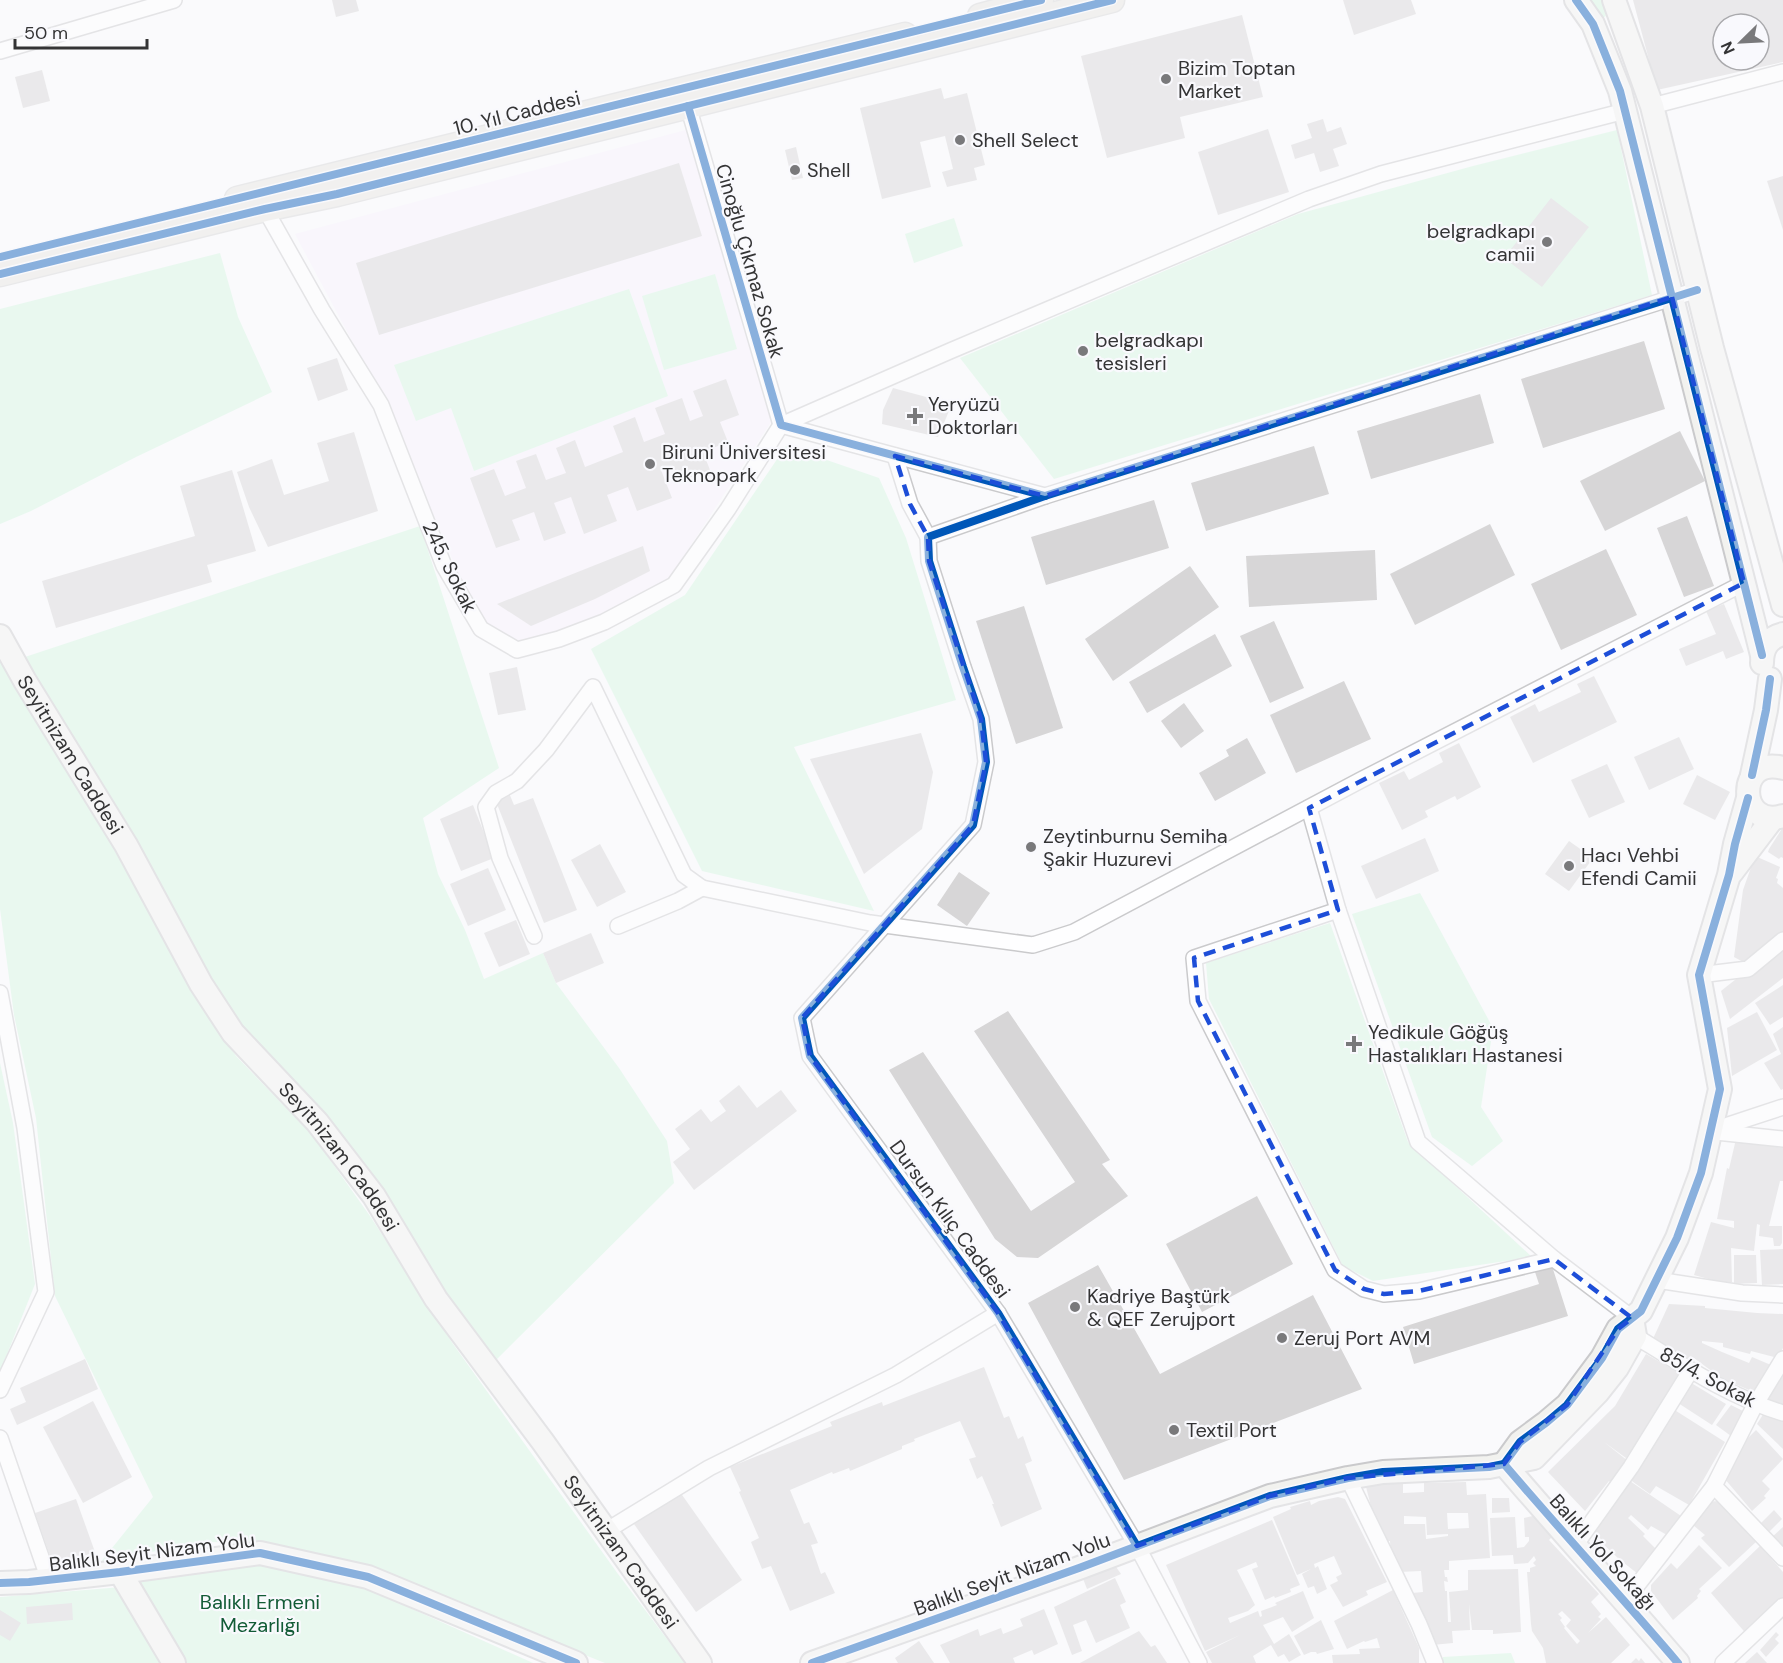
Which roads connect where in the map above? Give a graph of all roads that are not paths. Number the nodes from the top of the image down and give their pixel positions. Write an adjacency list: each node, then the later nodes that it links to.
1 (174, 0): 6 (street)
2 (1041, 0): 12 (main road, 10. Yıl Caddesi)
3 (1112, 0): 8 (main road, 10. Yıl Caddesi)
4 (1576, 0): 10 (street)
5 (1614, 0): 9 (street)
6 (0, 51)
7 (1783, 72): 9 (street)
8 (688, 106): 11 (main road, 10. Yıl Caddesi); 16 (street, Cinoğlu Çıkmaz Sokak)
9 (1652, 106): 14 (street)
10 (1625, 111): 15 (street); 16 (street)
11 (265, 209): 13 (main road, 10. Yıl Caddesi); 16 (street, 245. Sokak)
12 (0, 257)
13 (0, 274)
14 (1697, 290): 15 (street); 21 (street)
15 (1672, 297): 18 (street); 20 (street)
16 (782, 425): 17 (street)
17 (895, 456): 18 (street); 19 (street)
18 (1045, 496): 19 (street)
19 (928, 537): 34 (street)
20 (1744, 583): 21 (street); 24 (street); 29 (street)
21 (1783, 604)
22 (1783, 634): 24 (street)
23 (0, 636): 57 (street, Seyitnizam Caddesi)
24 (1762, 655): 25 (street)
25 (1776, 682): 27 (street)
26 (1783, 768): 27 (street)
27 (1752, 776): 28 (street)
28 (1748, 798): 30 (street); 31 (street)
29 (1309, 808): 33 (street, 85/4. Sokak); 34 (street)
30 (1780, 818): 31 (street)
31 (1729, 875): 38 (street)
32 (702, 888): 34 (street); 35 (street); 36 (street)
33 (1338, 909): 43 (street, 85/4. Sokak); 43 (street)
34 (883, 925): 46 (street, Dursun Kılıç Caddesi)
35 (618, 926)
36 (534, 936)
37 (1783, 940): 38 (street)
38 (1699, 975): 41 (street, Balıklı Seyit Nizam Yolu)
39 (0, 993): 50 (street)
40 (1783, 1107): 41 (street)
41 (1710, 1131): 42 (street); 44 (street, Balıklı Seyit Nizam Yolu)
42 (1783, 1139)
43 (1554, 1259): 47 (street, 85/4. Sokak)
44 (1657, 1280): 45 (street); 47 (street, Balıklı Seyit Nizam Yolu)
45 (1783, 1295)
46 (998, 1313): 57 (street); 58 (street, Dursun Kılıç Caddesi)
47 (1634, 1327): 49 (street, 85/4. Sokak); 54 (street, Balıklı Seyit Nizam Yolu)
48 (1783, 1359): 51 (street)
49 (1691, 1370): 51 (street, 85/4. Sokak); 59 (street)
50 (0, 1390)
51 (1755, 1404): 52 (street, 85/4. Sokak); 56 (street)
52 (1783, 1413)
53 (0, 1438): 62 (street)
54 (1504, 1464): 55 (street, Balıklı Seyit Nizam Yolu); 59 (street, Balıklı Yol Sokağı)
55 (1348, 1478): 58 (street, Balıklı Seyit Nizam Yolu); 71 (street)
56 (1714, 1486): 60 (street); 64 (street)
57 (606, 1531): 68 (street, Seyitnizam Caddesi)
58 (1137, 1546): 69 (street, Balıklı Seyit Nizam Yolu); 70 (street, Dursun Kılıç Caddesi)
59 (1574, 1547): 64 (street, Balıklı Yol Sokağı)
60 (1783, 1558)
61 (120, 1572): 62 (street, Balıklı Seyit Nizam Yolu); 66 (street, Balıklı Seyit Nizam Yolu); 67 (street)
62 (50, 1580): 63 (street, Balıklı Seyit Nizam Yolu)
63 (0, 1583)
64 (1625, 1601): 72 (street, Balıklı Yol Sokağı)
65 (1783, 1606): 73 (street)
66 (564, 1661)
67 (174, 1663)
68 (700, 1663)
69 (813, 1663)
70 (1199, 1663)
71 (1435, 1663)
72 (1678, 1663)
73 (1723, 1663)

